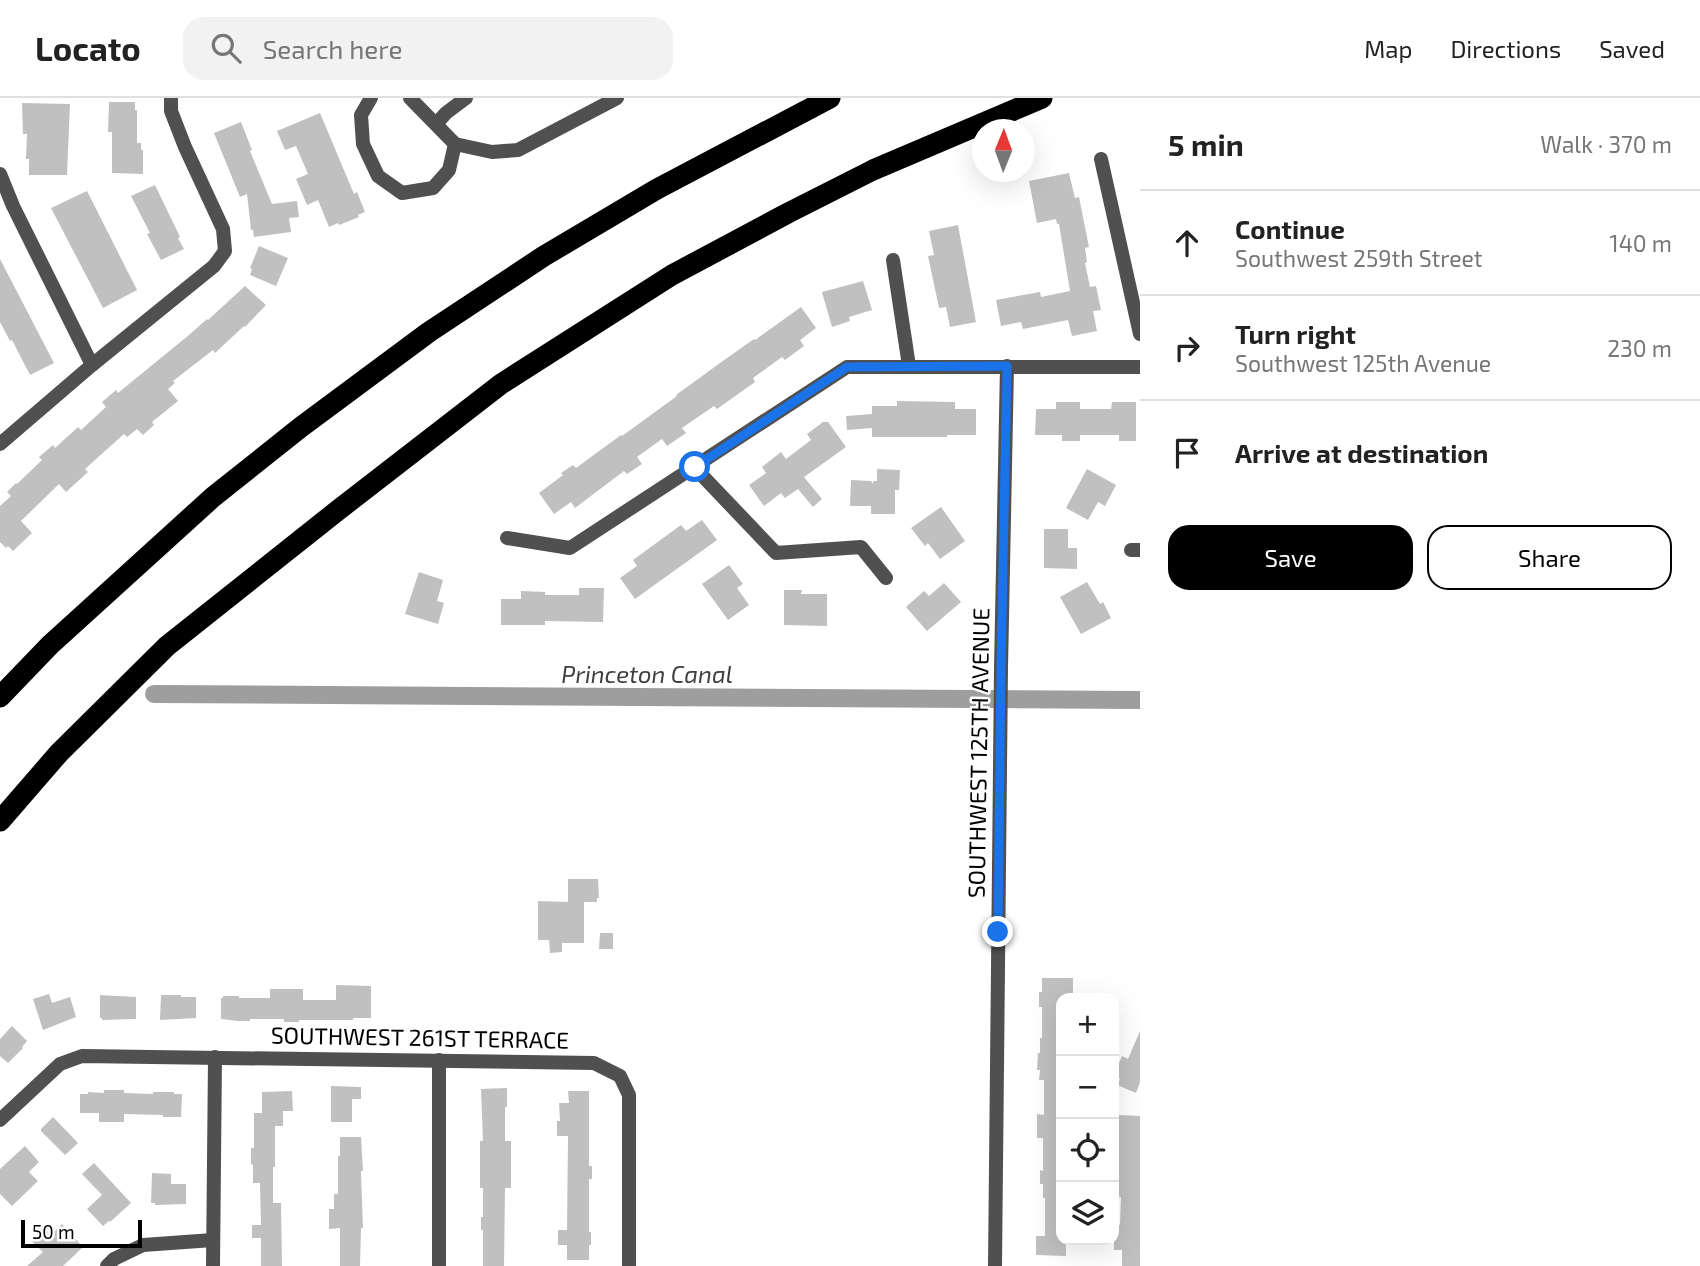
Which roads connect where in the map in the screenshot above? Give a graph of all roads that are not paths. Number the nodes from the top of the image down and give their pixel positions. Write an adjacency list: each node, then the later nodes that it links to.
1 (172, 98): 14 (street)
2 (371, 98): 9 (street)
3 (410, 98): 8 (street)
4 (466, 98): 8 (street)
5 (617, 98): 9 (street)
6 (830, 98): 22 (highway)
7 (1042, 98): 23 (highway)
8 (436, 124): 9 (street)
9 (455, 144)
10 (1101, 159): 13 (street)
11 (0, 174): 14 (street)
12 (893, 260): 15 (street)
13 (1140, 334)
14 (92, 365): 18 (street)
15 (909, 366): 16 (street); 19 (street)
16 (1007, 366): 17 (street); 32 (street, SOUTHWEST 125TH AVENUE)
17 (1140, 367)
18 (0, 444)
19 (695, 467): 20 (street); 21 (street)
20 (507, 538)
21 (886, 578)
22 (0, 697)
23 (0, 821)
24 (215, 1057): 25 (street, SOUTHWEST 261ST TERRACE); 26 (street, SOUTHWEST 261ST TERRACE); 27 (street)
25 (439, 1060): 30 (street); 31 (street, SOUTHWEST 261ST TERRACE)
26 (0, 1120)
27 (214, 1240): 28 (street); 29 (street)
28 (107, 1266)
29 (213, 1266)
30 (439, 1266)
31 (629, 1266)
32 (995, 1266)

